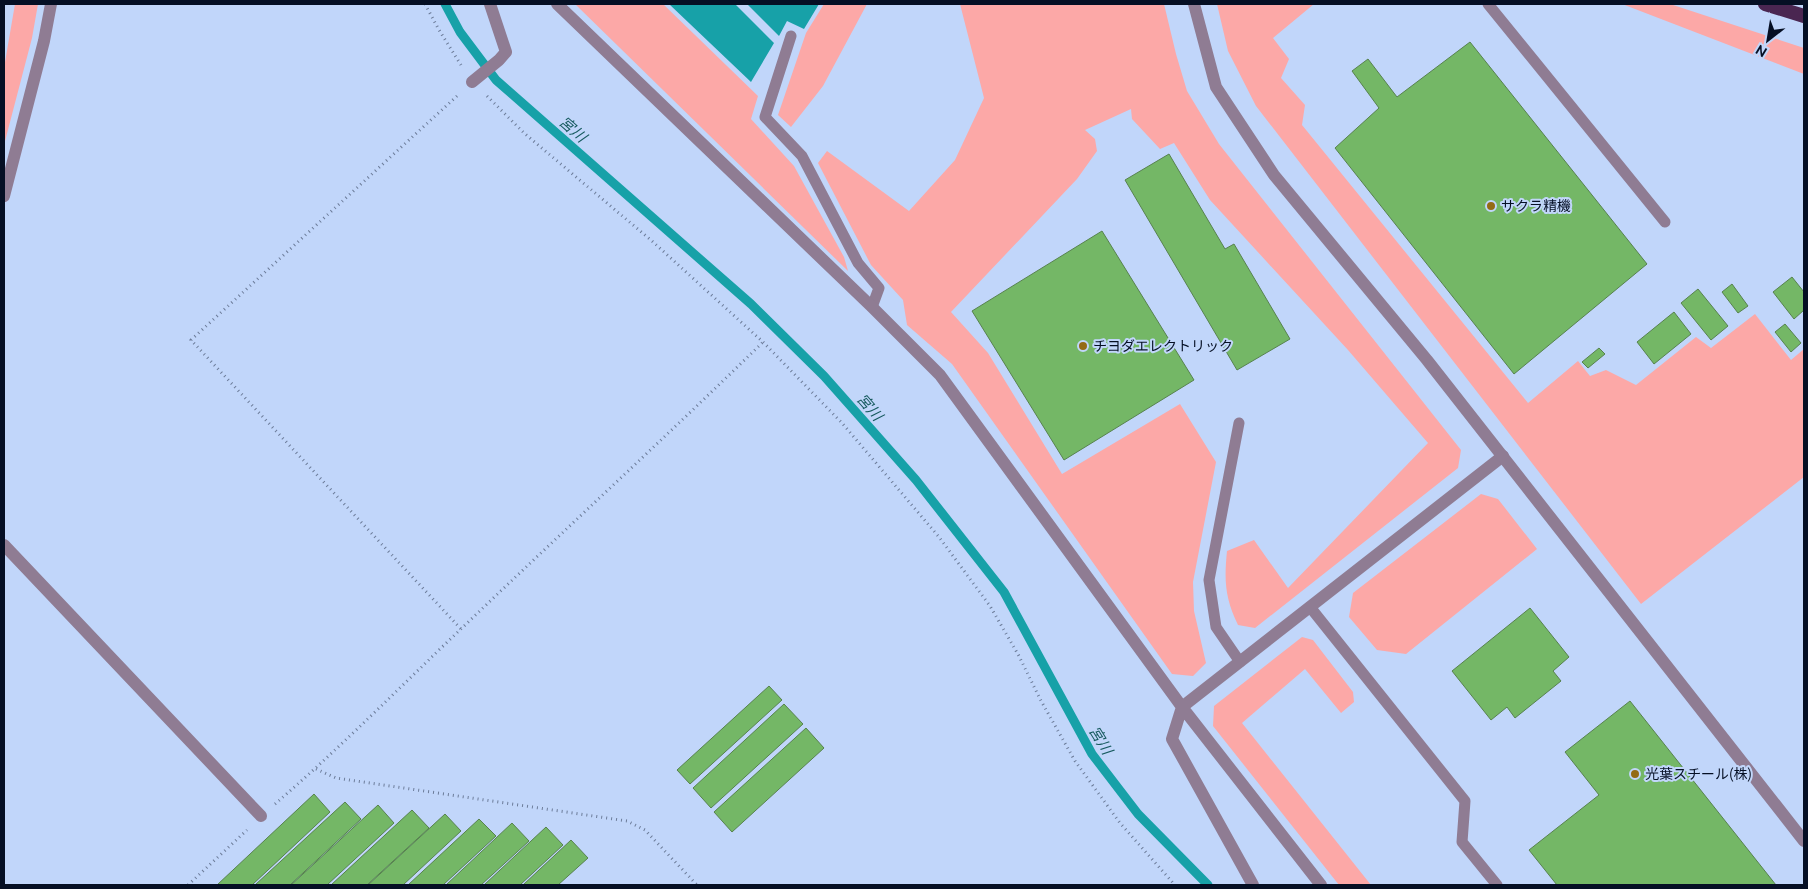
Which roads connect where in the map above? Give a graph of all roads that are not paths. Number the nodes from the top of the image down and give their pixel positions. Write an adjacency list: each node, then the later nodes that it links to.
1 (51, 4): 10 (street)
2 (490, 4): 9 (street)
3 (557, 4): 12 (street)
4 (1194, 4): 14 (street)
5 (1488, 4): 11 (lane)
6 (1766, 4): 7 (highway)
7 (1804, 16)
8 (791, 36): 12 (lane)
9 (472, 82)
10 (4, 196)
11 (1665, 222)
12 (872, 307): 18 (street)
13 (1239, 423): 17 (lane)
14 (1503, 456): 16 (street); 20 (street)
15 (4, 545): 19 (street)
16 (1310, 607): 17 (street); 23 (lane)
17 (1240, 662): 18 (street)
18 (1182, 707): 21 (street); 22 (street)
19 (261, 816)
20 (1804, 841)
21 (1253, 885)
22 (1321, 885)
23 (1497, 885)

